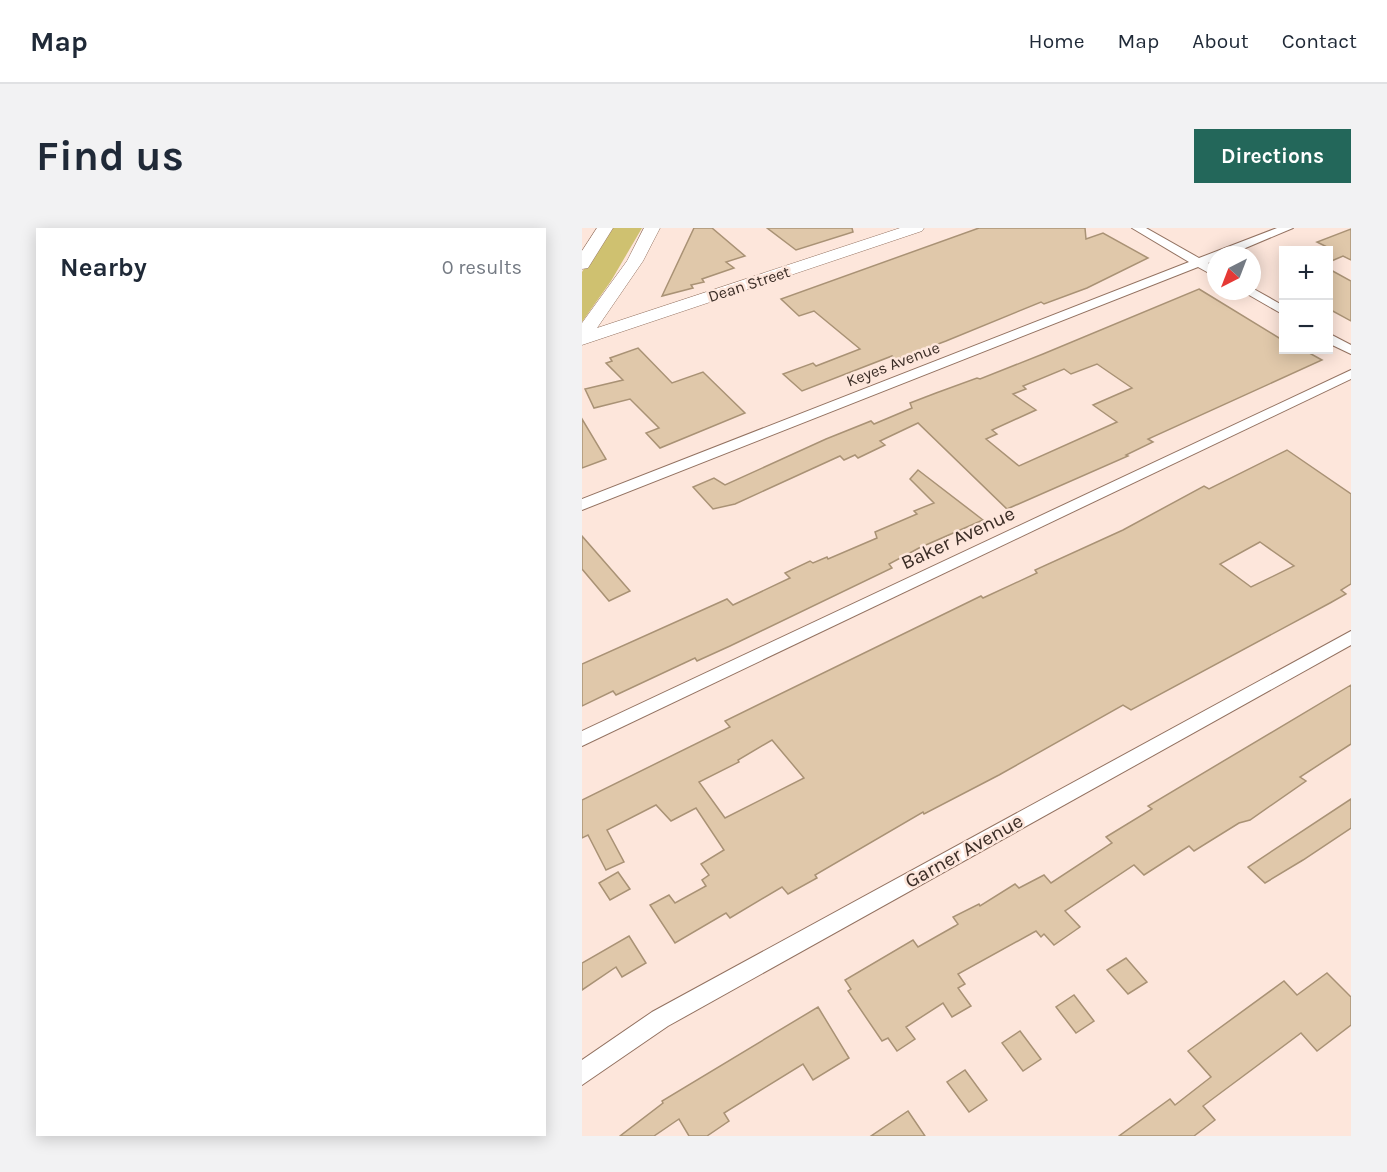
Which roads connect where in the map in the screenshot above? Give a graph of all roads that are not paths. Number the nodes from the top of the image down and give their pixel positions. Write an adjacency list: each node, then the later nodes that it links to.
1 (605, 228): 7 (street)
2 (652, 228): 11 (street)
3 (916, 228): 11 (street, Dean Street)
4 (1138, 228): 6 (street)
5 (1287, 228): 6 (street, Keyes Avenue)
6 (1198, 262): 8 (street); 15 (street, Keyes Avenue)
7 (582, 264)
8 (1207, 268)
9 (1261, 298): 10 (street)
10 (1279, 308)
11 (582, 338)
12 (1333, 339): 13 (street)
13 (1351, 350)
14 (1351, 374): 17 (street, Baker Avenue)
15 (582, 504)
16 (1351, 637): 18 (street, Garner Avenue)
17 (582, 739)
18 (582, 1074)

